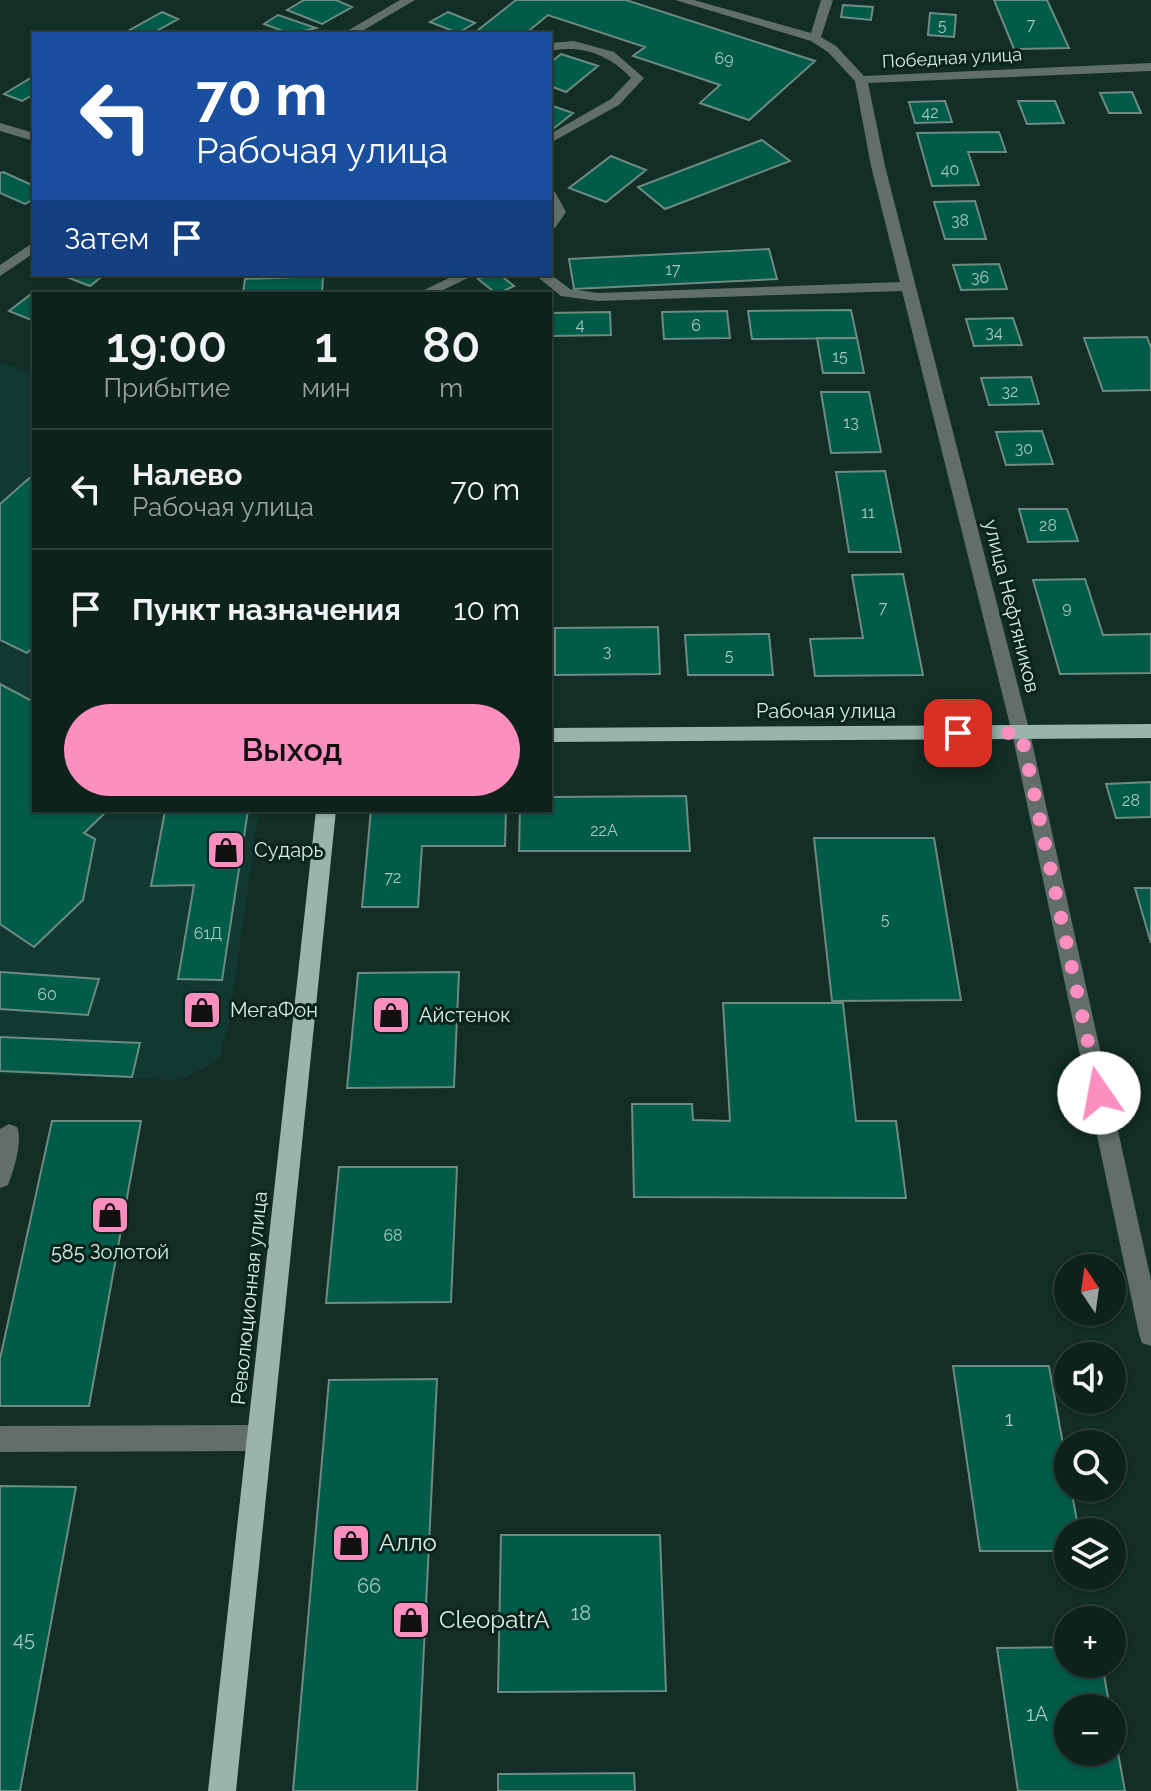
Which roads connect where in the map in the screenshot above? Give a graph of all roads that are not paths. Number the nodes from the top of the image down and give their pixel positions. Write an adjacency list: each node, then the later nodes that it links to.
1 (409, 0): 4 (street)
2 (681, 0): 5 (street, Победная улица)
3 (827, 0): 5 (street)
4 (352, 32)
5 (815, 38): 8 (street, Победная улица)
6 (552, 46): 11 (street)
7 (1151, 67): 8 (street, Победная улица)
8 (861, 80): 18 (street, улица Нефтяников)
9 (0, 127): 10 (street)
10 (32, 136)
11 (552, 138)
12 (552, 200): 13 (street)
13 (552, 222)
14 (32, 248): 15 (street)
15 (0, 272)
16 (464, 276): 19 (street)
17 (544, 276): 18 (street)
18 (909, 286): 21 (street, улица Нефтяников)
19 (428, 292)
20 (1151, 731): 21 (main road, Рабочая улица)
21 (1021, 733): 22 (main road, Рабочая улица); 26 (street, улица Нефтяников)
22 (552, 735)
23 (326, 812): 27 (main road, Революционная улица)
24 (9, 1134): 25 (street)
25 (0, 1177)
26 (1151, 1334)
27 (258, 1438): 28 (street); 29 (main road, Революционная улица)
28 (0, 1439)
29 (222, 1791)

